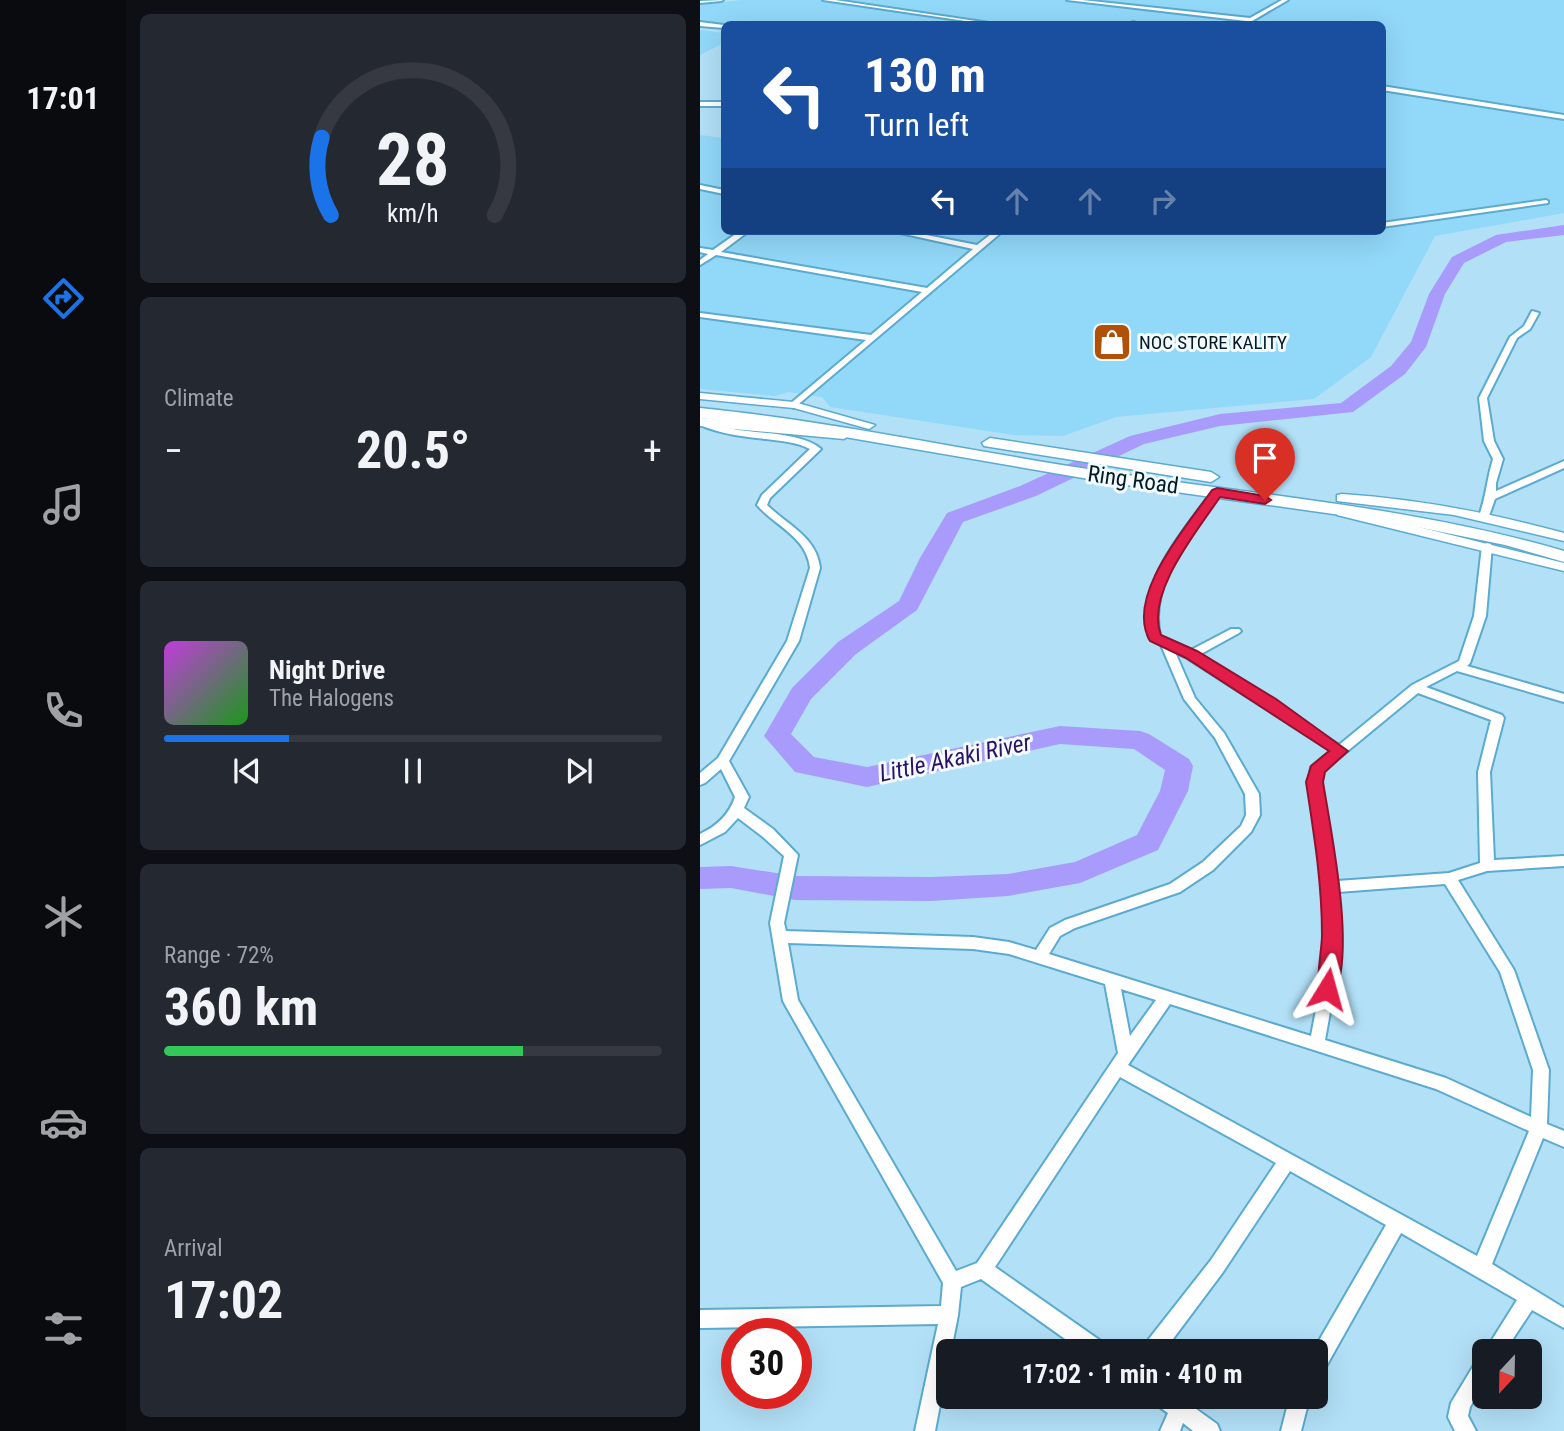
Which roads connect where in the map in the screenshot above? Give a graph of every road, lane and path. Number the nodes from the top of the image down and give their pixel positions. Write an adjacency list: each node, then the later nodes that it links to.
1 (721, 0): 5 (street)
2 (825, 0): 7 (street)
3 (1069, 0): 6 (street)
4 (1286, 0): 6 (street)
5 (700, 2)
6 (1251, 20)
7 (972, 21)
8 (700, 23): 9 (street)
9 (721, 26)
10 (1386, 89): 13 (street)
11 (700, 104): 12 (street)
12 (721, 104)
13 (1564, 117)
14 (700, 187): 15 (street)
15 (721, 191)
16 (1546, 202): 17 (street)
17 (1386, 224)
18 (740, 235): 23 (street)
19 (915, 235): 21 (street)
20 (994, 235): 21 (street)
21 (979, 248): 25 (street)
22 (700, 250): 23 (street)
23 (716, 253): 24 (street); 25 (street)
24 (700, 262)
25 (929, 291): 28 (street)
26 (1535, 313): 37 (street)
27 (700, 315): 28 (street)
28 (873, 338): 31 (street)
29 (700, 396): 31 (street)
30 (700, 404): 33 (highway, Ring Road)
31 (794, 405): 33 (street)
32 (700, 419): 33 (highway, Ring Road); 52 (street)
33 (866, 430): 35 (highway, Ring Road)
34 (1564, 464): 37 (street)
35 (1117, 471): 36 (highway, Ring Road); 38 (highway, Ring Road)
36 (1217, 492): 38 (highway, Ring Road); 46 (street)
37 (1492, 497): 39 (street)
38 (1339, 504): 39 (street); 41 (street); 42 (highway, Ring Road); 43 (highway, Ring Road)
39 (1484, 516): 40 (street)
40 (1564, 537)
41 (1487, 546): 44 (street); 48 (street)
42 (1564, 547)
43 (1564, 557)
44 (1564, 567)
45 (1235, 631): 47 (street)
46 (1166, 645): 47 (street); 61 (street)
47 (1191, 655): 51 (street)
48 (1456, 667): 49 (street); 50 (street)
49 (1416, 688): 51 (street); 57 (street)
50 (1564, 698)
51 (1340, 751): 59 (street)
52 (723, 761): 53 (street); 54 (street)
53 (700, 780)
54 (738, 811): 55 (street); 60 (street)
55 (700, 840)
56 (1564, 861): 57 (street)
57 (1487, 866): 58 (street)
58 (1449, 878): 59 (street); 66 (street)
59 (1331, 887): 64 (street)
60 (780, 937): 61 (street); 72 (street)
61 (1040, 956): 62 (street)
62 (1112, 981): 63 (street); 65 (street)
63 (1167, 997): 64 (street); 65 (street)
64 (1317, 1044): 66 (street)
65 (1121, 1060): 68 (street); 71 (street)
66 (1539, 1128): 67 (street); 70 (street)
67 (1564, 1139)
68 (1287, 1161): 69 (street); 78 (street)
69 (1398, 1221): 70 (street); 80 (street)
70 (1481, 1268): 73 (street)
71 (983, 1269): 72 (street); 77 (street)
72 (952, 1282): 74 (street)
73 (1529, 1298): 76 (street); 79 (street)
74 (949, 1315): 75 (street); 84 (street)
75 (700, 1319)
76 (1564, 1319)
77 (1081, 1339)
78 (1161, 1339)
79 (1502, 1339)
80 (1328, 1344)
81 (1472, 1386): 88 (street)
82 (1179, 1409): 85 (street); 86 (street)
83 (1297, 1409): 87 (street)
84 (925, 1431)
85 (1170, 1431)
86 (1210, 1431)
87 (1291, 1431)
88 (1466, 1431)

